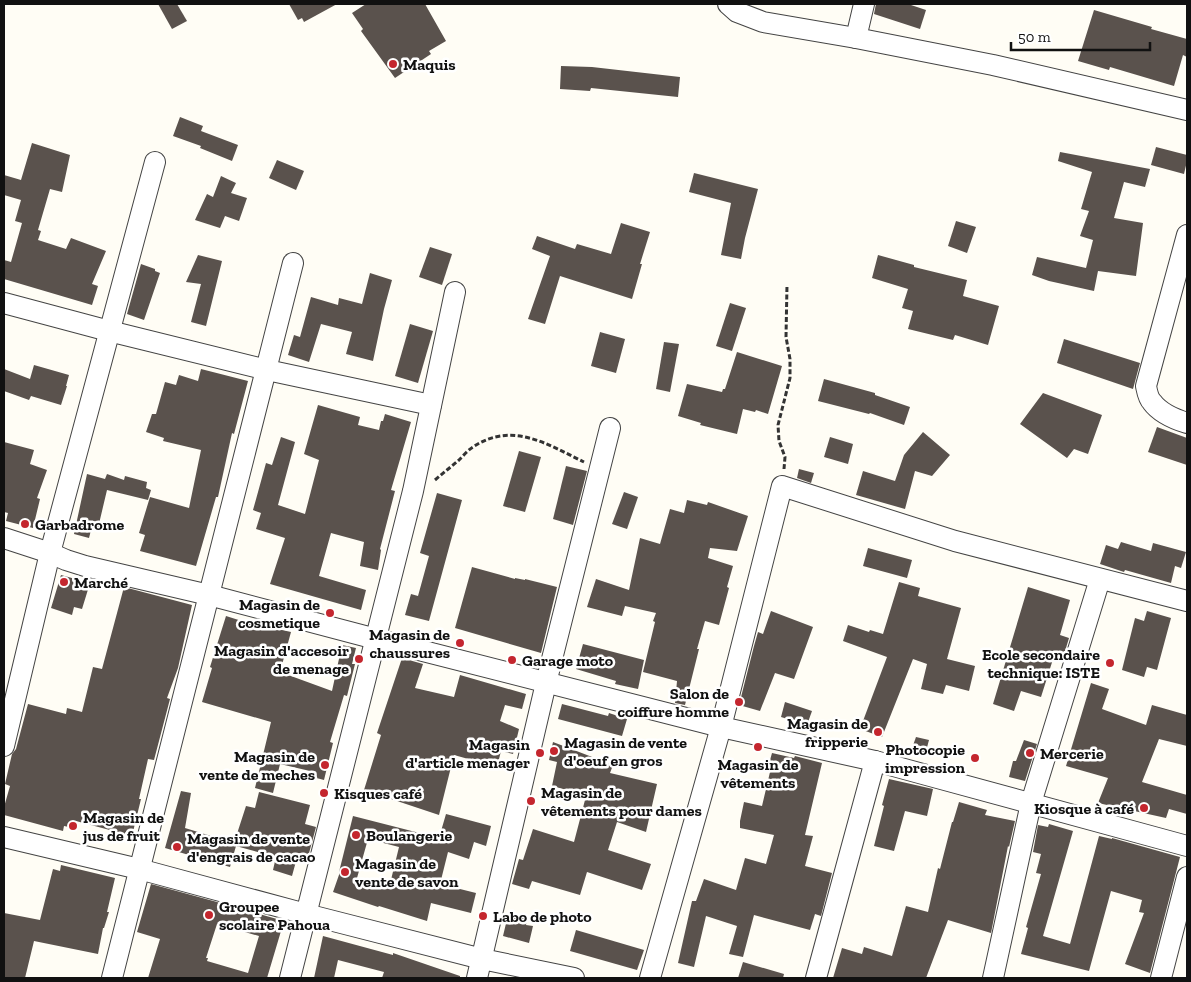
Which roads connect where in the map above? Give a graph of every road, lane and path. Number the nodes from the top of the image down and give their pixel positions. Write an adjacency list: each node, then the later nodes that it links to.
1 (728, 4): 3 (street)
2 (864, 4): 3 (street)
3 (856, 38): 4 (street)
4 (1187, 110)
5 (155, 162): 11 (street)
6 (1187, 235): 14 (street)
7 (293, 263): 12 (street)
8 (787, 285): 17 (path)
9 (455, 292): 13 (street)
10 (4, 303): 11 (street)
11 (109, 331): 12 (street); 20 (street)
12 (267, 370): 13 (street); 22 (street)
13 (431, 406): 18 (street)
14 (1187, 423)
15 (610, 428): 16 (street)
16 (600, 470): 18 (path); 25 (street)
17 (782, 486): 21 (street); 26 (street)
18 (413, 491): 24 (street)
19 (4, 538): 20 (street)
20 (50, 553): 22 (street); 27 (street)
21 (1100, 579): 23 (street); 29 (street)
22 (209, 595): 24 (street); 32 (street)
23 (1187, 601)
24 (376, 639): 25 (street); 34 (street)
25 (546, 683): 26 (street); 35 (street)
26 (721, 727): 28 (street); 39 (street)
27 (4, 746)
28 (875, 760): 29 (street); 40 (street)
29 (1031, 804): 31 (street); 41 (street)
30 (4, 837): 32 (street)
31 (1187, 846)
32 (139, 870): 34 (street); 36 (street)
33 (1187, 878): 42 (street)
34 (306, 914): 35 (street); 37 (street)
35 (479, 969): 38 (street)
36 (112, 978)
37 (290, 978)
38 (574, 978)
39 (650, 978)
40 (816, 978)
41 (993, 978)
42 (1161, 978)

